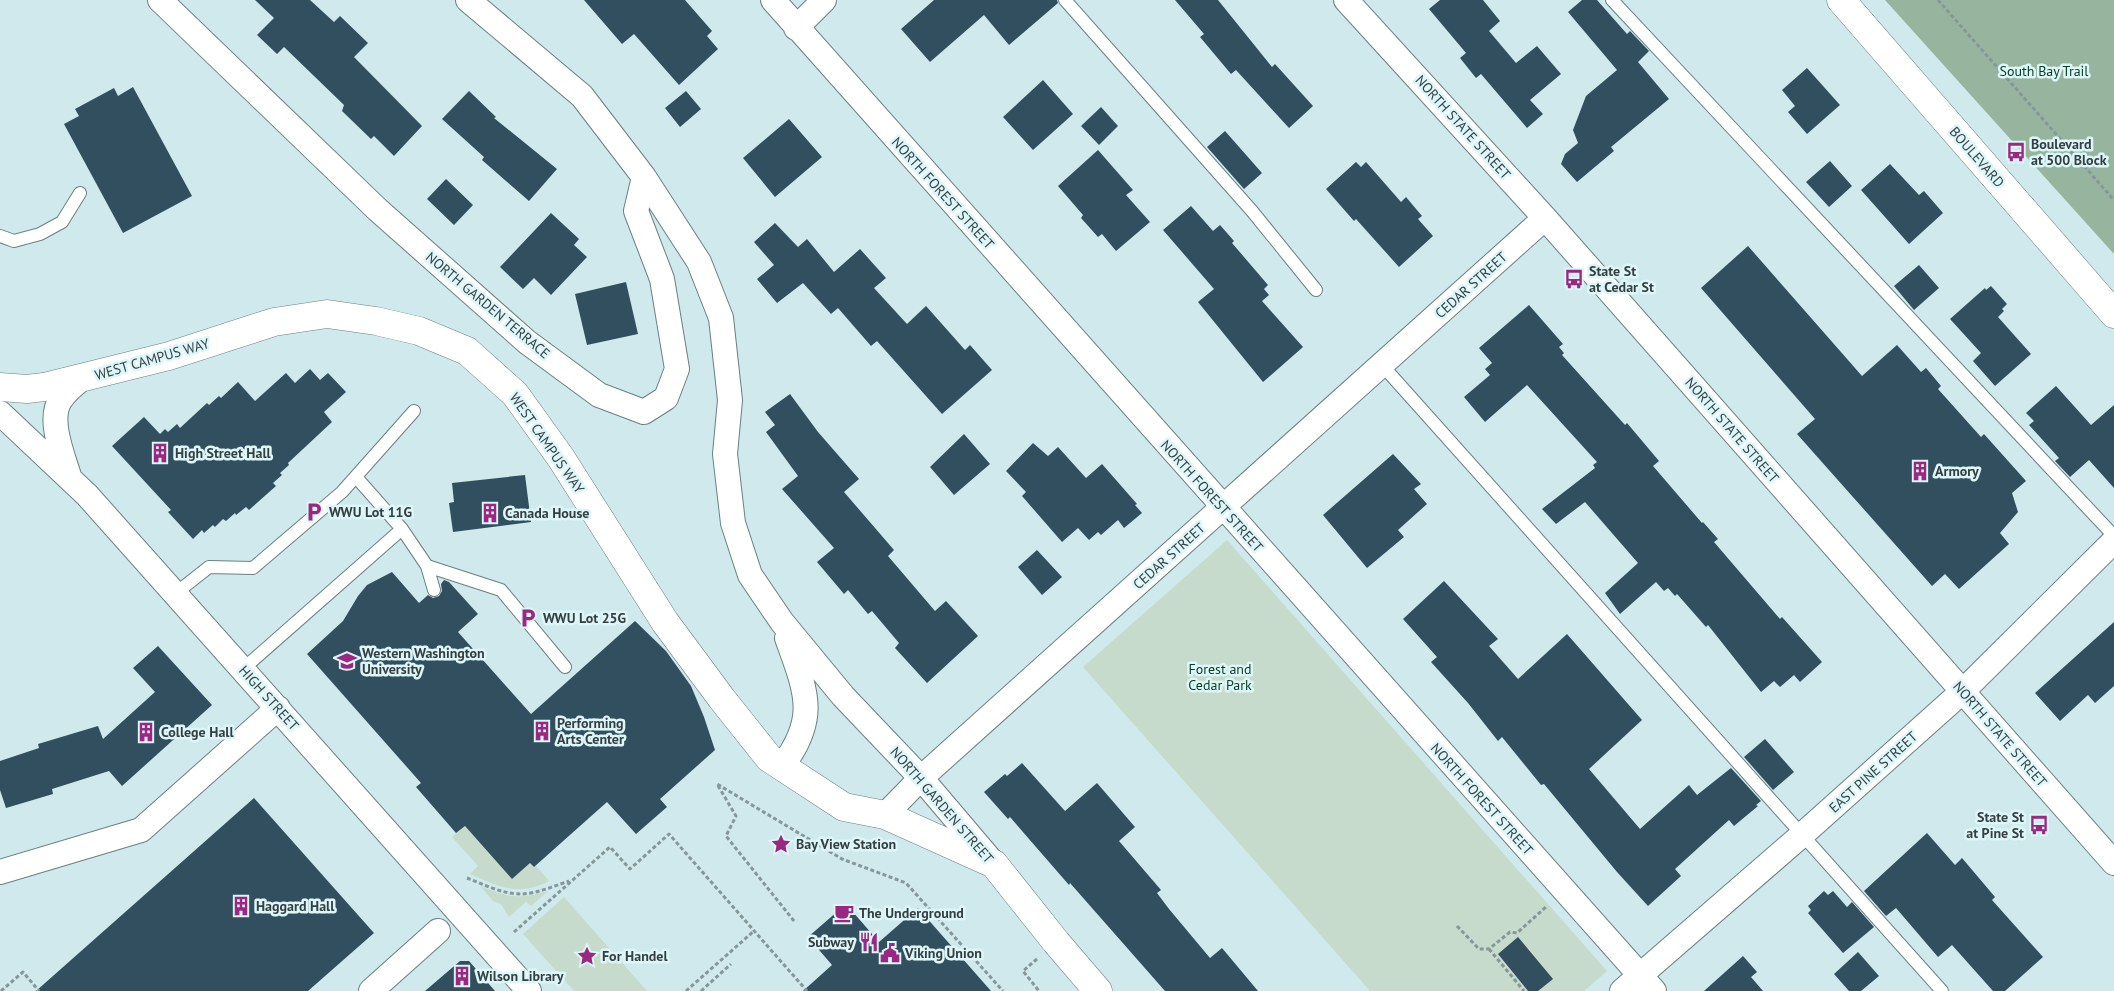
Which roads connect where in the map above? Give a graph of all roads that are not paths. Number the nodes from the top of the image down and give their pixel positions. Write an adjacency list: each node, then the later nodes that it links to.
1 (160, 0): 10 (street, NORTH GARDEN TERRACE)
2 (468, 0): 10 (street, NORTH GARDEN STREET)
3 (773, 0): 9 (street, NORTH FOREST STREET)
4 (824, 0): 9 (street)
5 (1065, 0): 14 (lane)
6 (1346, 0): 12 (street, NORTH STATE STREET)
7 (1612, 0): 25 (lane)
8 (1841, 0): 15 (street, BOULEVARD)
9 (796, 28): 23 (street, NORTH FOREST STREET)
10 (644, 177): 30 (street, NORTH GARDEN STREET)
11 (80, 193): 13 (lane)
12 (1545, 218): 16 (street, CEDAR STREET); 33 (street, NORTH STATE STREET)
13 (0, 236)
14 (1316, 290)
15 (2114, 314)
16 (1382, 365): 23 (street, CEDAR STREET); 38 (lane)
17 (84, 378): 18 (street, WEST CAMPUS WAY); 22 (street); 35 (street, WEST CAMPUS WAY)
18 (0, 387)
19 (414, 411): 21 (lane)
20 (0, 413): 22 (street, HIGH STREET)
21 (356, 477): 24 (lane); 29 (lane)
22 (70, 478): 29 (street, HIGH STREET)
23 (1222, 508): 36 (street, CEDAR STREET); 43 (street, NORTH FOREST STREET)
24 (402, 529): 27 (lane); 32 (lane)
25 (2114, 536)
26 (2114, 541): 33 (street, EAST PINE STREET)
27 (427, 566): 28 (lane); 31 (lane)
28 (434, 590)
29 (176, 593): 32 (street, HIGH STREET)
30 (782, 622): 35 (street, NORTH GARDEN STREET); 36 (street, NORTH GARDEN STREET)
31 (565, 667)
32 (243, 669): 34 (street, HIGH STREET)
33 (1963, 692): 38 (street, EAST PINE STREET); 39 (street, NORTH STATE STREET)
34 (278, 708): 41 (street); 45 (street, HIGH STREET)
35 (782, 766): 37 (street, WEST CAMPUS WAY)
36 (921, 778): 37 (street, CEDAR STREET); 40 (street, NORTH GARDEN STREET)
37 (885, 816): 40 (street, WEST CAMPUS WAY)
38 (1802, 834): 43 (street, EAST PINE STREET); 48 (lane)
39 (2114, 863)
40 (994, 864): 46 (street, NORTH GARDEN STREET)
41 (0, 872)
42 (438, 931): 44 (street)
43 (1647, 983): 47 (street, EAST PINE STREET)
44 (371, 991)
45 (529, 991)
46 (1098, 991)
47 (1622, 991)
48 (1942, 991)

